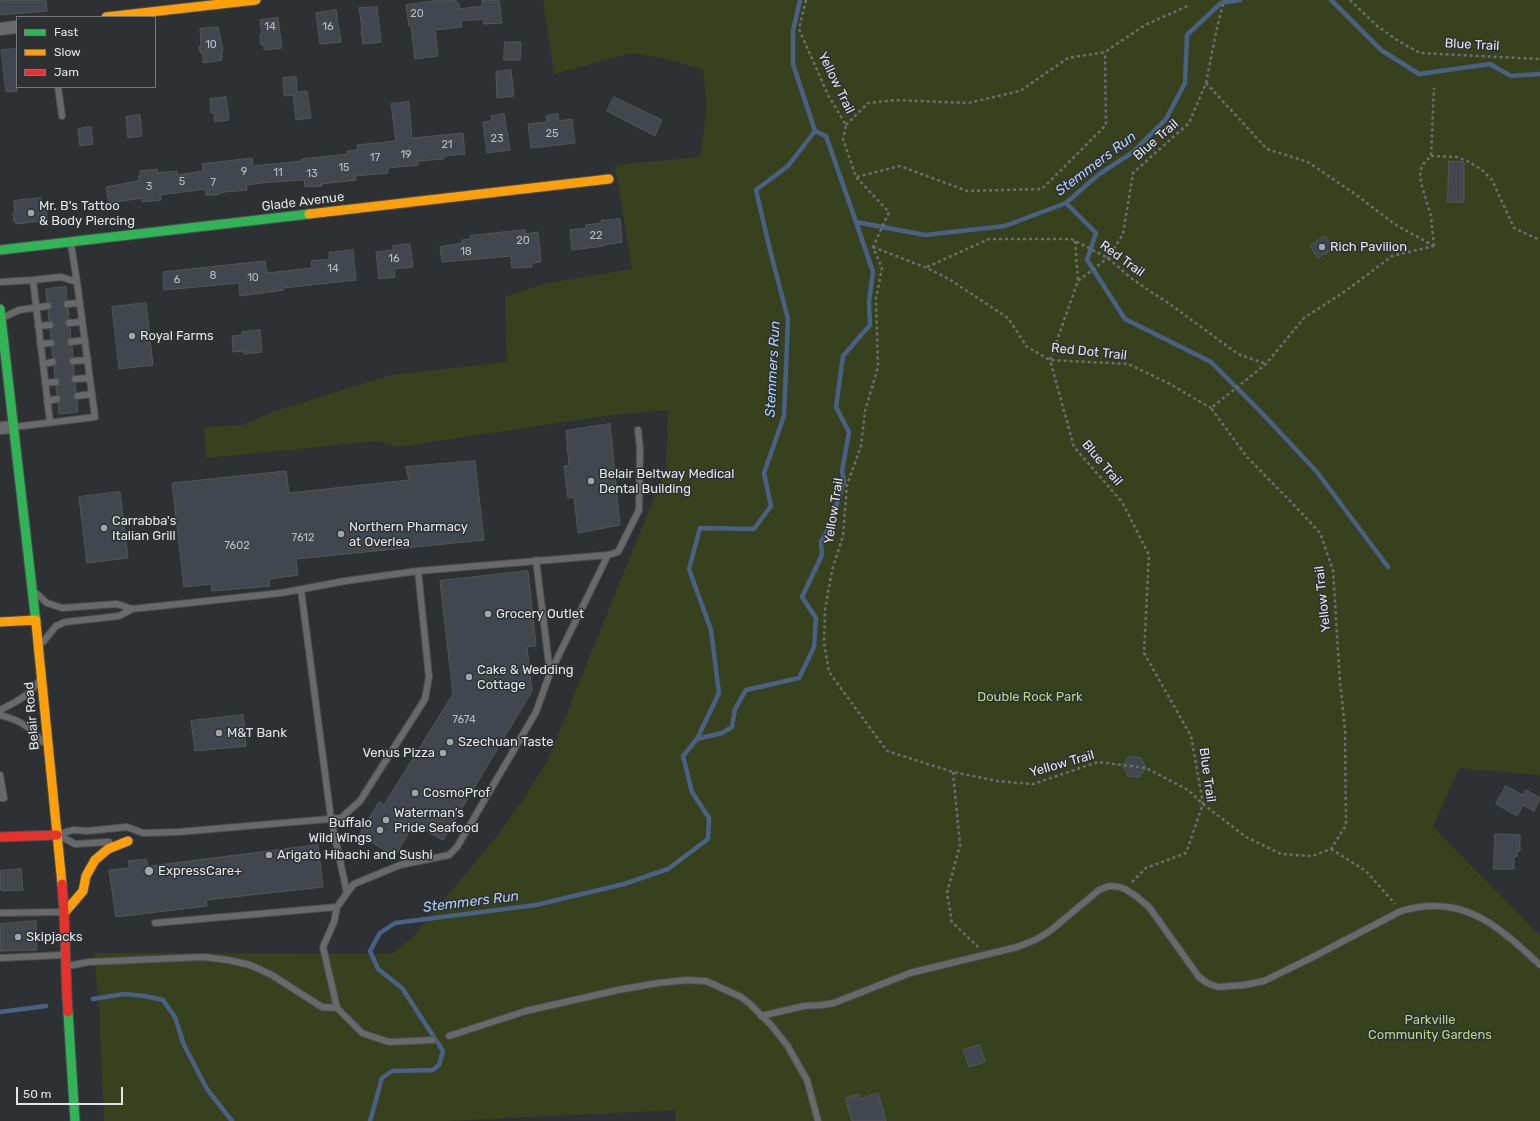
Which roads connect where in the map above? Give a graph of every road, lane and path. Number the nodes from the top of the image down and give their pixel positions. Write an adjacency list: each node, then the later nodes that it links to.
1 (256, 0): 6 (main road)
2 (806, 0): 15 (path, Yellow Trail)
3 (1224, 0): 11 (path, Blue Trail)
4 (1350, 0): 10 (path, Blue Trail)
5 (1190, 5): 9 (path)
6 (115, 16)
7 (16, 27): 8 (street)
8 (0, 29)
9 (1105, 52): 15 (path); 17 (path)
10 (1540, 59)
11 (1206, 83): 22 (path); 25 (path, Blue Trail)
12 (58, 88): 14 (lane)
13 (1434, 88): 16 (path)
14 (62, 116)
15 (846, 125): 17 (path, Yellow Trail)
16 (1431, 156): 19 (path); 22 (path)
17 (856, 177): 23 (path, Yellow Trail)
18 (609, 179): 21 (main road, Glade Avenue)
19 (1540, 240)
20 (1075, 241): 25 (path, Red Trail); 26 (path, Red Trail); 28 (path)
21 (70, 242): 24 (main road, Glade Avenue); 30 (lane)
22 (1434, 246): 49 (path)
23 (873, 247): 26 (path, Red Dot Trail); 77 (path, Yellow Trail)
24 (0, 250)
25 (1108, 258): 28 (path, Blue Trail); 49 (path, Red Trail)
26 (927, 268): 45 (path, Red Dot Trail)
27 (33, 280): 29 (lane); 30 (lane); 34 (lane)
28 (1078, 280): 45 (path)
29 (0, 282)
30 (77, 282): 31 (lane)
31 (80, 303): 32 (lane); 36 (lane)
32 (67, 304)
33 (48, 306): 34 (lane)
34 (36, 307): 35 (lane); 39 (lane)
35 (0, 314): 60 (main road, Belair Road)
36 (82, 322): 37 (lane); 40 (lane)
37 (69, 323)
38 (50, 325): 39 (lane)
39 (38, 326): 43 (lane)
40 (85, 340): 41 (lane); 44 (lane)
41 (71, 342)
42 (51, 343): 43 (lane)
43 (40, 344): 48 (lane)
44 (88, 360): 46 (lane); 50 (lane)
45 (1050, 360): 58 (path, Red Dot Trail); 80 (path, Blue Trail)
46 (73, 361)
47 (53, 362): 48 (lane)
48 (43, 364): 53 (lane)
49 (1266, 364): 58 (path)
50 (90, 378): 51 (lane); 54 (lane)
51 (75, 379)
52 (56, 382): 53 (lane)
53 (45, 383): 57 (lane)
54 (92, 394): 55 (lane); 59 (lane)
55 (77, 396)
56 (57, 399): 57 (lane)
57 (47, 400): 59 (lane)
58 (1211, 408): 86 (path, Yellow Trail)
59 (50, 422): 60 (lane)
60 (12, 427): 61 (street); 67 (main road, Belair Road)
61 (0, 428)
62 (638, 430): 63 (lane)
63 (608, 555): 64 (lane); 72 (lane)
64 (536, 560): 65 (lane); 72 (lane)
65 (418, 570): 66 (lane); 81 (lane)
66 (301, 590): 68 (lane); 81 (lane)
67 (33, 591): 68 (lane); 69 (main road, Belair Road)
68 (132, 608): 71 (lane)
69 (36, 620): 70 (main road); 71 (main road, Belair Road)
70 (0, 622)
71 (39, 647): 73 (main road, Belair Road)
72 (550, 673): 88 (lane)
73 (42, 675): 74 (lane); 76 (main road, Belair Road)
74 (0, 710)
75 (0, 715): 76 (lane)
76 (49, 749): 83 (main road, Belair Road)
77 (953, 772): 80 (path, Yellow Trail); 95 (path)
78 (0, 775): 79 (lane)
79 (0, 798)
80 (1203, 804): 86 (path, Yellow Trail); 87 (path, Blue Trail)
81 (331, 819): 82 (lane); 88 (lane)
82 (143, 833): 83 (lane); 85 (lane)
83 (57, 835): 84 (main road); 85 (lane); 91 (main road, Belair Road)
84 (0, 837)
85 (128, 841): 91 (main road)
86 (1331, 849): 90 (path)
87 (1125, 889): 90 (lane); 95 (lane)
88 (347, 893): 89 (lane)
89 (337, 907): 93 (lane); 99 (lane)
90 (1401, 910): 97 (lane)
91 (65, 912): 92 (lane); 94 (main road, Belair Road)
92 (0, 913)
93 (156, 923)
94 (65, 955): 96 (lane); 98 (main road, Belair Road)
95 (987, 955): 100 (lane)
96 (0, 958)
97 (1540, 965)
98 (65, 967): 99 (lane); 103 (main road, Belair Road)
99 (337, 1008): 102 (lane)
100 (761, 1016): 101 (lane); 104 (lane)
101 (449, 1036)
102 (433, 1040)
103 (75, 1121)
104 (818, 1121)

